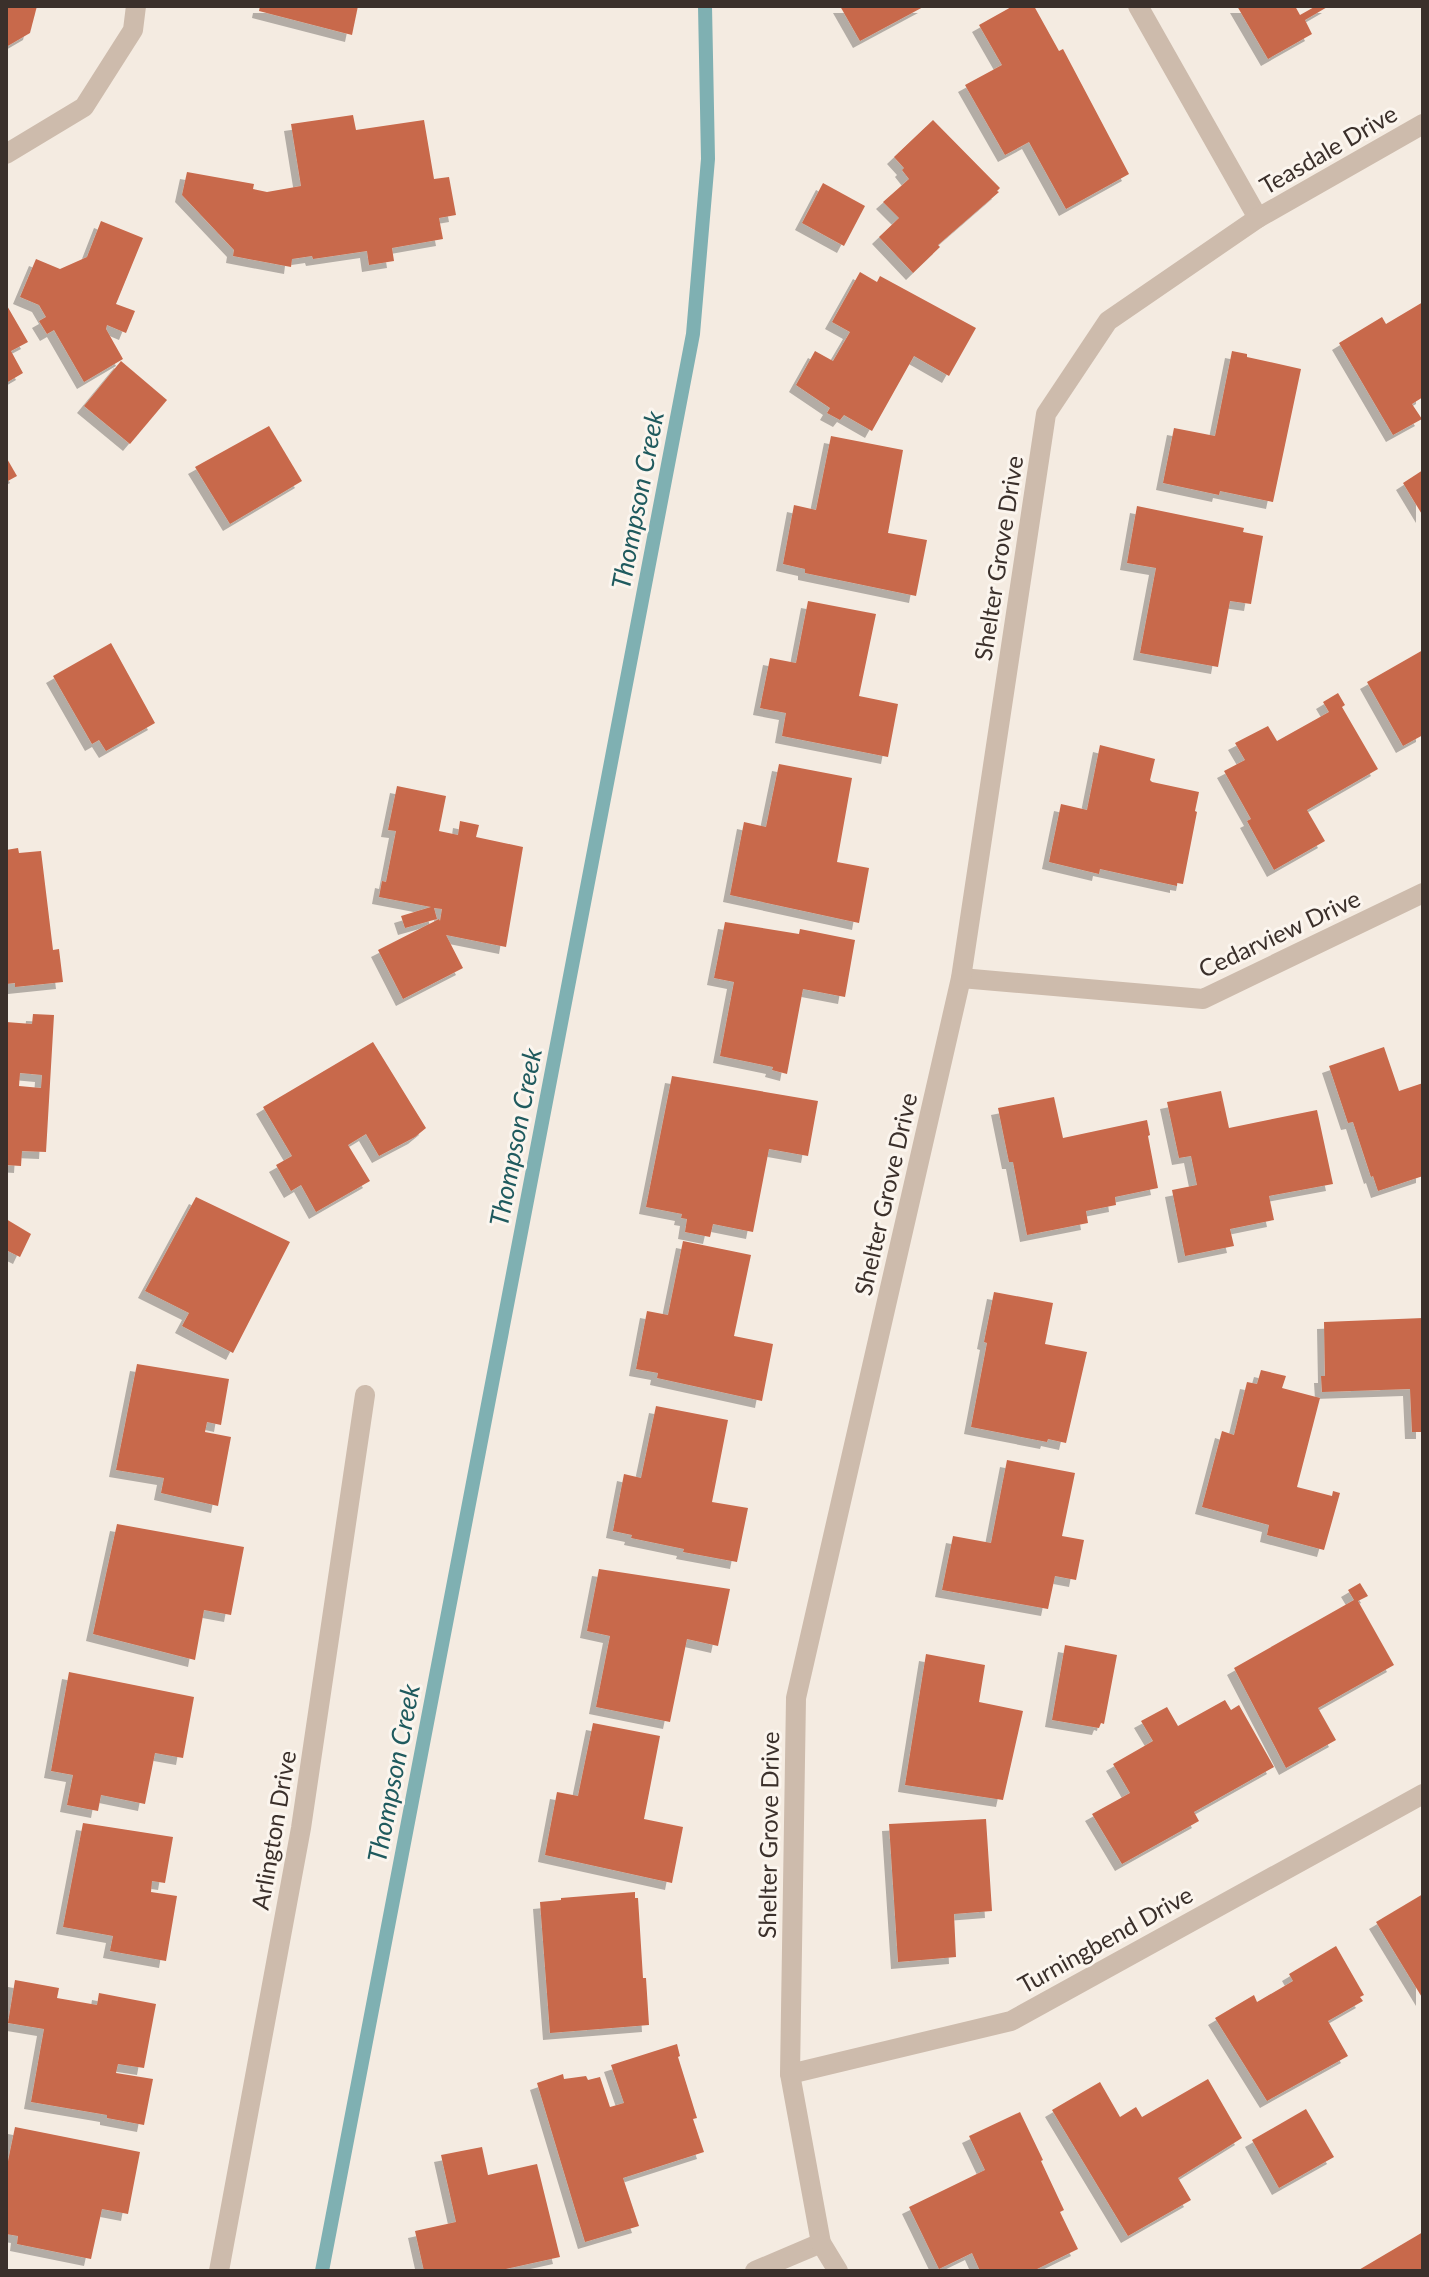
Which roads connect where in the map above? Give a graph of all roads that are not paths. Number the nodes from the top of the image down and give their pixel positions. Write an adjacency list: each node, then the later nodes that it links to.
1 (136, 6): 4 (street)
2 (1138, 6): 5 (street)
3 (1423, 124): 5 (street, Teasdale Drive)
4 (6, 154)
5 (1258, 218): 7 (street, Shelter Grove Drive)
6 (1423, 893): 7 (street, Cedarview Drive)
7 (961, 978): 10 (street, Shelter Grove Drive)
8 (365, 1395): 12 (street, Arlington Drive)
9 (1423, 1794): 10 (street, Turningbend Drive)
10 (790, 2074): 11 (street, Shelter Grove Drive)
11 (821, 2243): 13 (street); 14 (street, Shelter Grove Drive)
12 (219, 2271)
13 (755, 2271)
14 (838, 2271)

